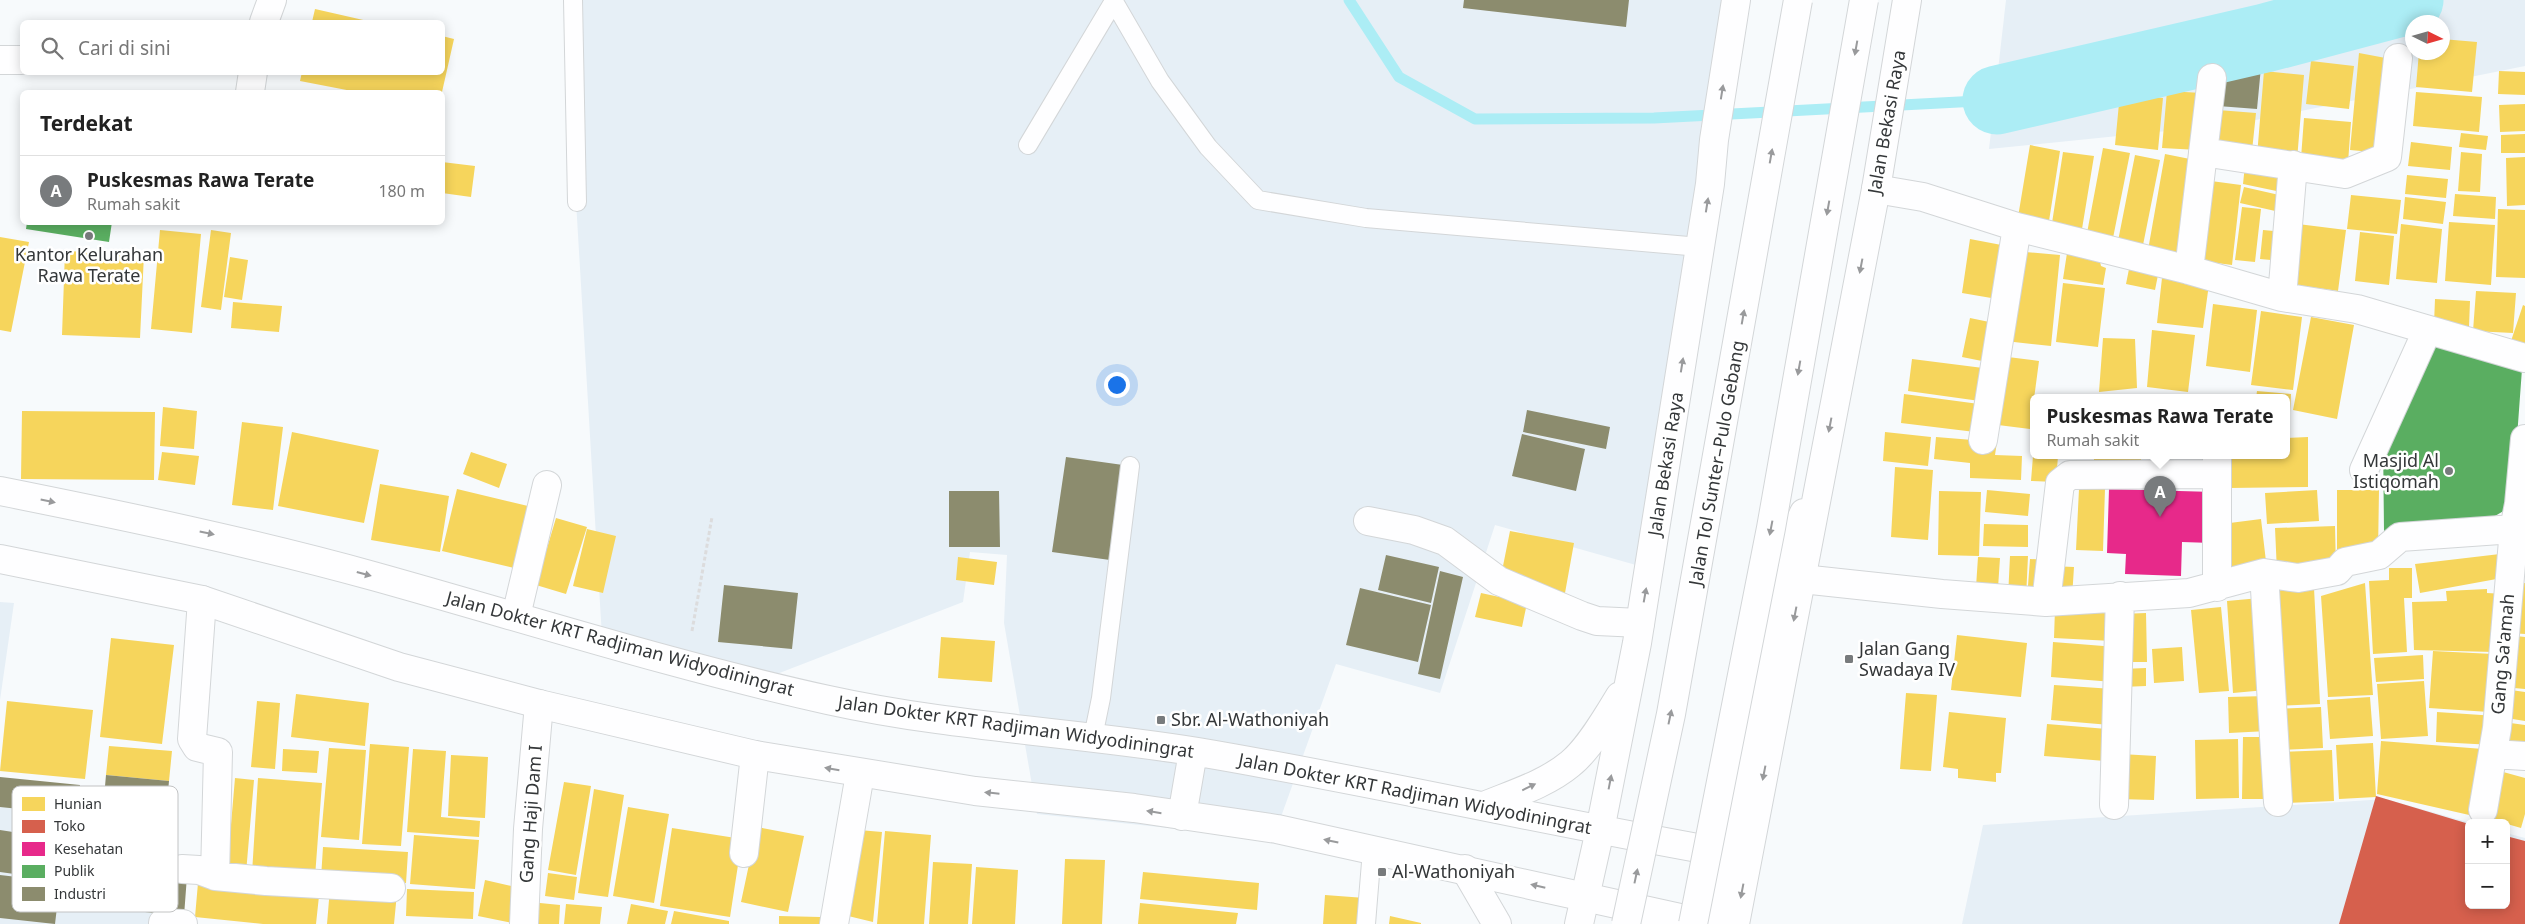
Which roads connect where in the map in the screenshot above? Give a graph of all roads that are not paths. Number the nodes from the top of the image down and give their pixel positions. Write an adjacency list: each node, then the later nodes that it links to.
1 (272, 0): 8 (main road)
2 (573, 0): 19 (lane)
3 (1113, 0): 15 (lane); 21 (lane)
4 (1798, 0): 71 (main road, Jalan Tol Sunter–Pulo Gebang, one-way to 4, bridge)
5 (1864, 0): 72 (main road, one-way to 72, bridge)
6 (1908, 0): 18 (main road, Jalan Bekasi Raya)
7 (1735, 3): 21 (main road, Jalan Bekasi Raya, one-way to 7)
8 (265, 20)
9 (2398, 58): 17 (main road)
10 (0, 60): 11 (main road)
11 (20, 60)
12 (253, 75): 14 (main road)
13 (2212, 78): 16 (main road)
14 (250, 90)
15 (1028, 145)
16 (2203, 152): 17 (main road); 22 (main road)
17 (2293, 165): 23 (main road)
18 (1877, 177): 20 (main road); 31 (main road, Jalan Bekasi Raya, one-way to 31)
19 (577, 202)
20 (2017, 227): 22 (main road); 27 (main road)
21 (1700, 247): 44 (main road, Jalan Bekasi Raya, one-way to 21)
22 (2189, 270): 23 (main road)
23 (2282, 297): 24 (main road)
24 (2427, 332): 25 (main road); 30 (main road)
25 (2525, 358)
26 (2525, 439): 34 (main road, Gang Sa'amah)
27 (1983, 440)
28 (2216, 465): 39 (main road); 42 (main road)
29 (1130, 466): 46 (lane)
30 (2364, 470)
31 (1820, 480): 38 (main road, Jalan Bekasi Raya); 60 (main road, Jalan Bekasi Raya)
32 (548, 485): 43 (main road)
33 (0, 491): 43 (main road, Jalan Dokter KRT Radjiman Widyodiningrat, one-way to 43)
34 (2520, 513): 37 (main road); 48 (main road, Gang Sa'amah)
35 (1368, 521): 44 (main road)
36 (0, 560): 41 (main road)
37 (2264, 573): 39 (main road); 52 (main road)
38 (1802, 579): 42 (main road); 60 (main road, Jalan Bekasi Raya, one-way to 60)
39 (2217, 587): 40 (main road)
40 (2120, 596): 42 (main road); 53 (main road)
41 (202, 600): 45 (main road); 63 (main road)
42 (2046, 602)
43 (516, 616): 46 (main road, Jalan Dokter KRT Radjiman Widyodiningrat)
44 (1638, 633): 54 (main road, one-way to 44); 57 (main road, Jalan Bekasi Raya, one-way to 44)
45 (538, 704): 49 (main road); 66 (main road, Gang Haji Dam I)
46 (1093, 737): 47 (main road, Jalan Dokter KRT Radjiman Widyodiningrat)
47 (1193, 752): 54 (main road, Jalan Dokter KRT Radjiman Widyodiningrat); 56 (main road)
48 (2493, 754): 50 (main road); 55 (main road, Gang Sa'amah)
49 (755, 755): 51 (main road, one-way to 49); 59 (main road)
50 (2525, 756)
51 (860, 774): 56 (main road, one-way to 51); 67 (main road)
52 (2278, 802)
53 (2114, 805)
54 (1484, 806): 57 (main road, Jalan Dokter KRT Radjiman Widyodiningrat)
55 (2483, 810)
56 (1182, 816): 58 (main road, one-way to 56)
57 (1600, 830): 60 (main road, Jalan Dokter KRT Radjiman Widyodiningrat); 65 (main road, Jalan Bekasi Raya)
58 (1372, 850): 61 (main road); 68 (lane)
59 (744, 854)
60 (1736, 855): 73 (main road, Jalan Bekasi Raya); 74 (main road, Jalan Bekasi Raya, one-way to 74)
61 (1465, 869): 65 (main road, one-way to 61); 69 (main road)
62 (182, 870): 63 (main road)
63 (215, 876): 64 (main road)
64 (391, 888)
65 (1586, 896): 70 (main road, Jalan Bekasi Raya); 73 (main road)
66 (524, 924)
67 (834, 924)
68 (1366, 924)
69 (1497, 924)
70 (1579, 924)
71 (1626, 924)
72 (1693, 924)
73 (1708, 924)
74 (1735, 924)

